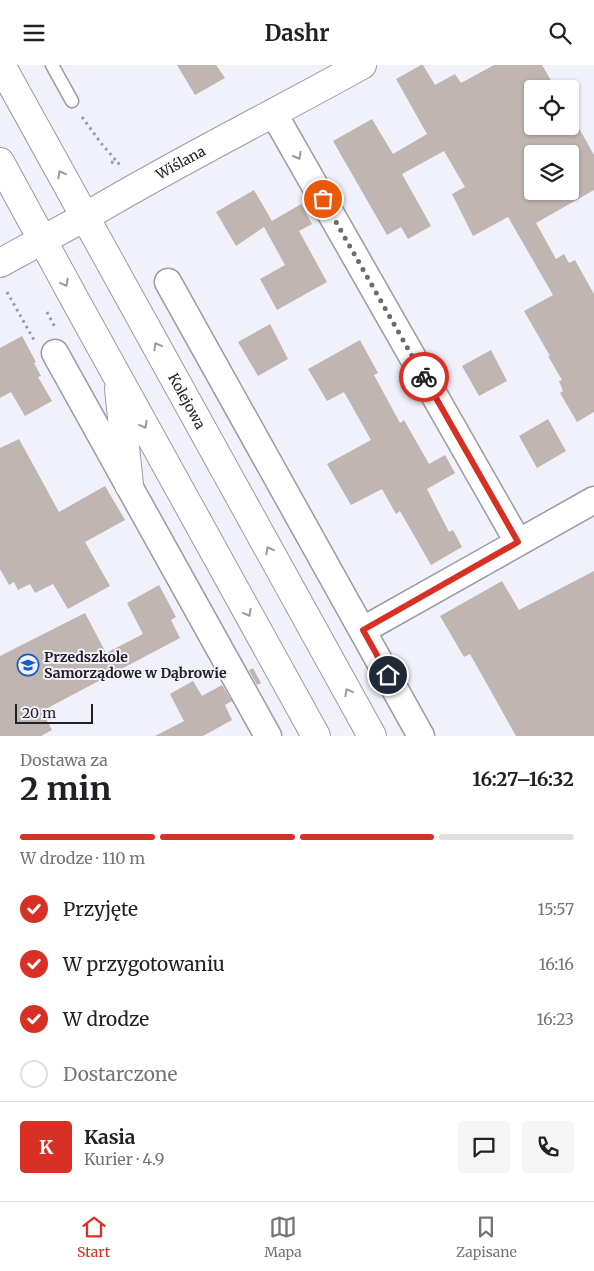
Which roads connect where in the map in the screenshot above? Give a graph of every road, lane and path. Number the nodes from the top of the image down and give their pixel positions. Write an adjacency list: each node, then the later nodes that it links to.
1 (52, 65): 4 (lane)
2 (362, 65): 5 (main road, Wiślana)
3 (9, 73): 8 (main road, Kolejowa, one-way to 3)
4 (72, 101): 7 (path)
5 (274, 114): 8 (main road, Wiślana); 17 (street, one-way to 17)
6 (0, 162): 9 (main road)
7 (119, 163)
8 (85, 217): 9 (main road, Wiślana); 21 (main road, Kolejowa, one-way to 8)
9 (42, 240): 10 (main road, Wiślana); 14 (main road, one-way to 14)
10 (0, 263)
11 (168, 282): 18 (street)
12 (8, 292): 13 (path)
13 (55, 353): 15 (street)
14 (118, 377): 15 (main road); 20 (main road, one-way to 20)
15 (129, 485): 19 (street)
16 (594, 500): 17 (street)
17 (518, 542): 18 (street)
18 (363, 630): 22 (street)
19 (268, 736)
20 (316, 736)
21 (372, 736)
22 (421, 736)

